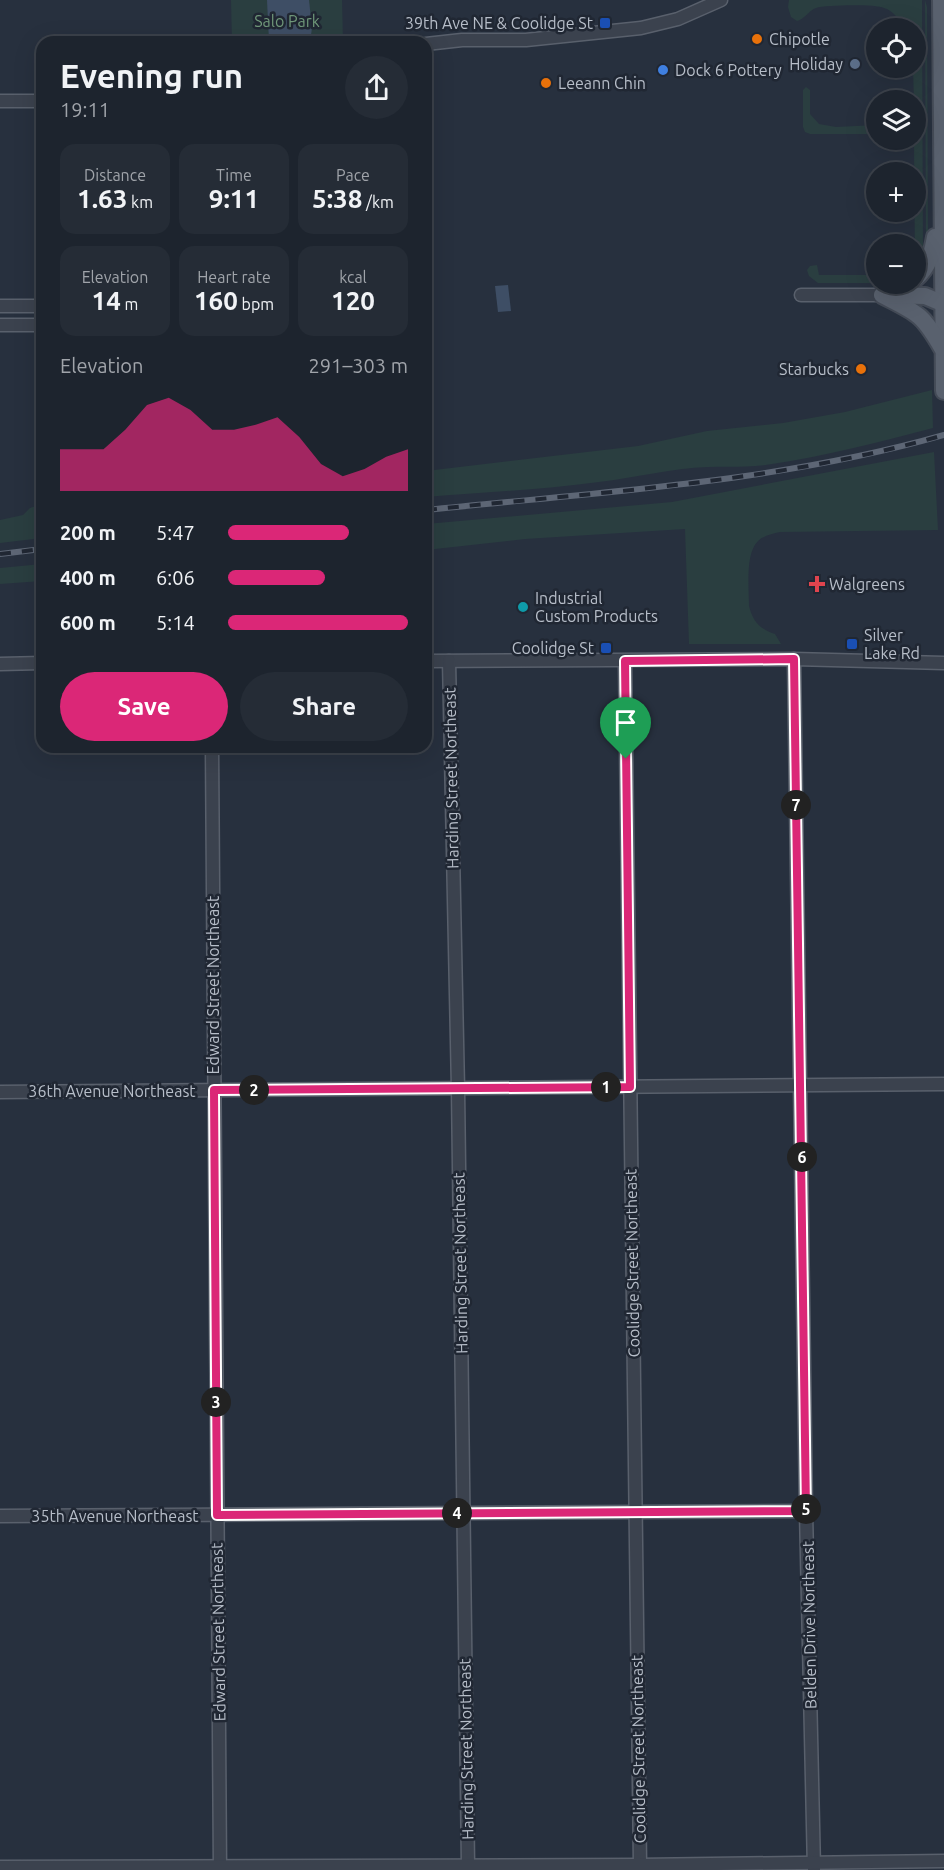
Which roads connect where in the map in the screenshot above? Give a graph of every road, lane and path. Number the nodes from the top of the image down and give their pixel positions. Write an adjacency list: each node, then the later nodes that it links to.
1 (721, 0): 5 (street)
2 (932, 0): 4 (main road)
3 (940, 0): 4 (main road)
4 (940, 25): 8 (main road)
5 (432, 43)
6 (0, 101): 7 (street)
7 (36, 101)
8 (941, 201): 9 (main road); 12 (main road)
9 (926, 267)
10 (801, 295): 11 (street)
11 (882, 295): 12 (main road); 17 (main road)
12 (943, 304): 17 (main road)
13 (0, 306): 14 (street)
14 (36, 306)
15 (0, 325): 16 (street)
16 (36, 325)
17 (943, 351): 18 (main road)
18 (944, 391)
19 (794, 659): 22 (street); 24 (street); 28 (street, Belden Drive Northeast)
20 (432, 661): 21 (street)
21 (449, 661): 22 (street); 30 (street, Harding Street Northeast)
22 (625, 661): 29 (street, Coolidge Street Northeast)
23 (36, 663): 25 (street)
24 (944, 663)
25 (0, 664)
26 (212, 753): 31 (street, Edward Street Northeast)
27 (944, 1084): 28 (street, 36th Avenue Northeast)
28 (801, 1085): 29 (street, 36th Avenue Northeast); 33 (street, Belden Drive Northeast)
29 (630, 1087): 30 (street, 36th Avenue Northeast); 34 (street, Coolidge Street Northeast)
30 (458, 1089): 31 (street, 36th Avenue Northeast); 35 (street, Harding Street Northeast)
31 (214, 1090): 32 (street, 36th Avenue Northeast); 36 (street, Edward Street Northeast)
32 (0, 1092)
33 (806, 1511): 34 (street, 35th Avenue Northeast); 41 (street, Belden Drive Northeast)
34 (635, 1512): 35 (street, 35th Avenue Northeast); 39 (street, Coolidge Street Northeast)
35 (462, 1513): 36 (street, 35th Avenue Northeast); 40 (street, Harding Street Northeast)
36 (217, 1515): 37 (street, 35th Avenue Northeast); 43 (street, Edward Street Northeast)
37 (0, 1516)
38 (944, 1862): 41 (street)
39 (640, 1865): 40 (street); 41 (street)
40 (468, 1866): 43 (street)
41 (814, 1866)
42 (0, 1867): 43 (street)
43 (220, 1868)

